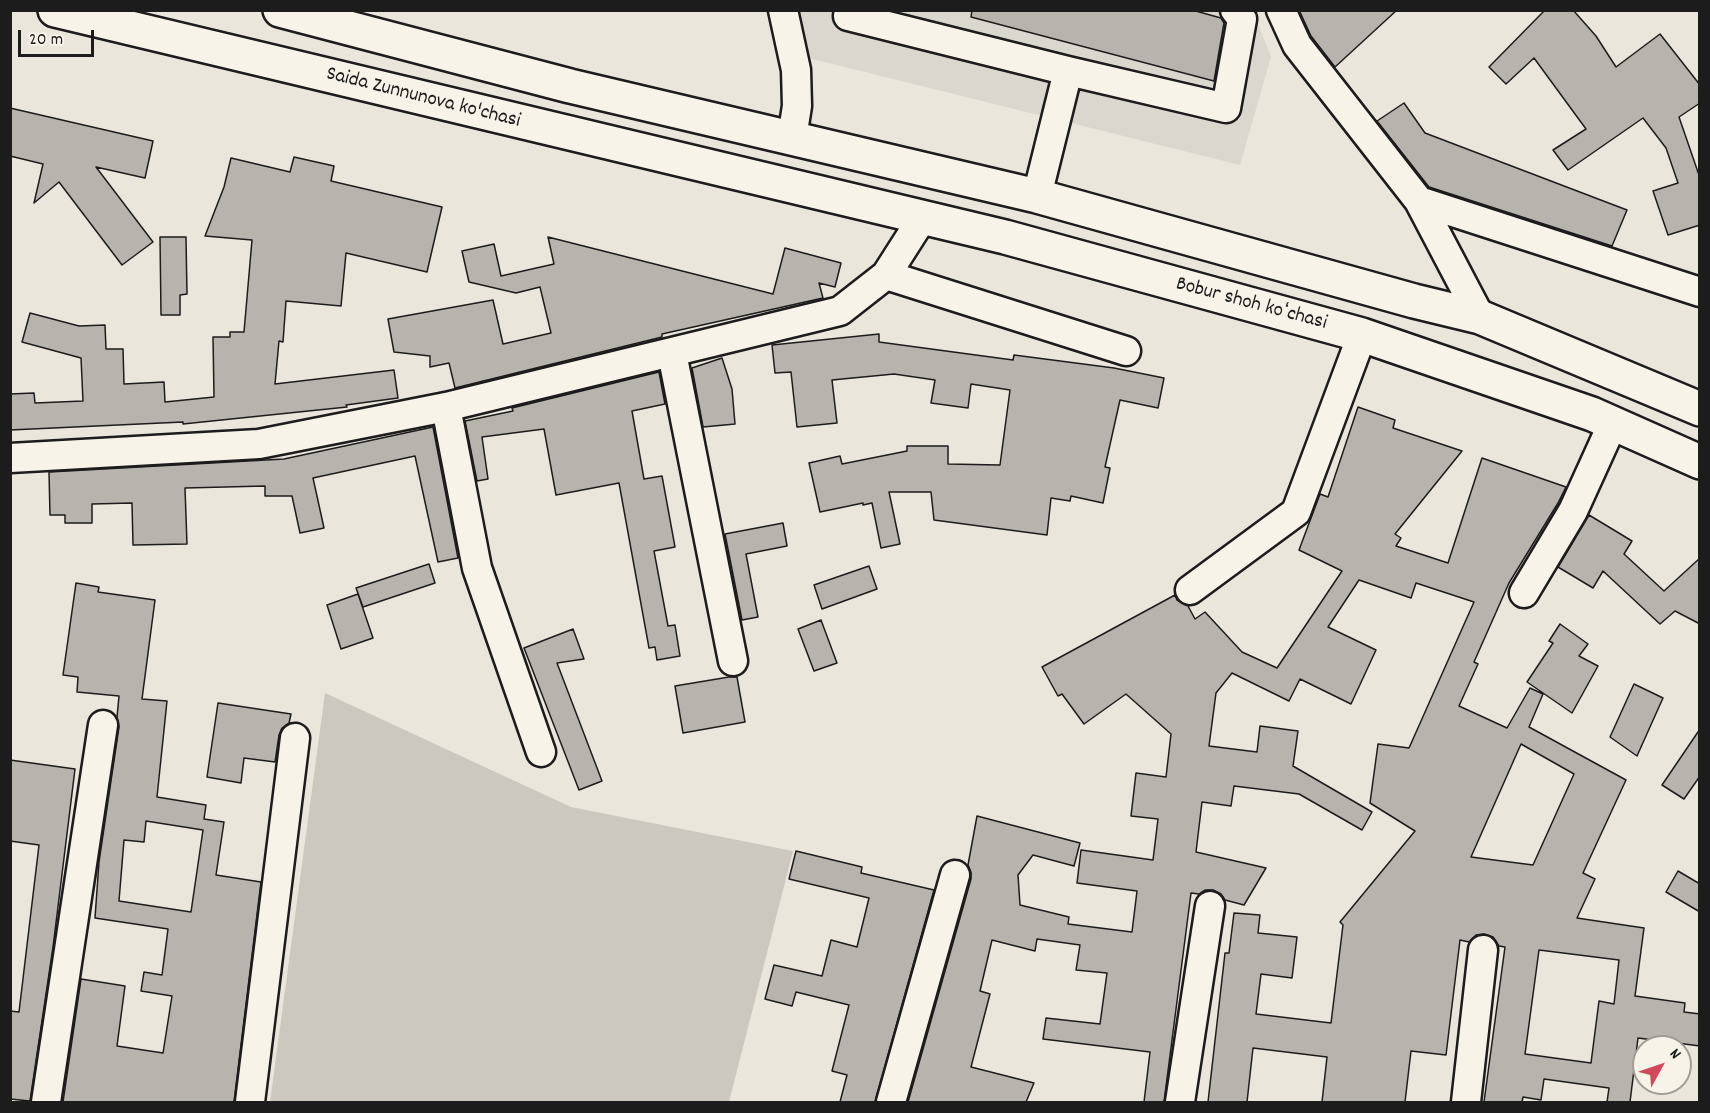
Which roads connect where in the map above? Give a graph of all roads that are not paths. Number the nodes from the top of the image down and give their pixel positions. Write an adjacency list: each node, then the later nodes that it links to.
1 (55, 10): 9 (main road, Saida Zunnunova ko'chasi)
2 (280, 10): 8 (main road)
3 (783, 10): 10 (street)
4 (1235, 10): 7 (street)
5 (1281, 10): 13 (street)
6 (848, 16): 7 (street)
7 (1068, 71): 12 (street)
8 (570, 86): 9 (main road); 10 (main road)
9 (559, 132): 11 (main road, Saida Zunnunova ko'chasi)
10 (792, 138): 12 (main road)
11 (791, 186): 14 (main road, Bobur shoh koʻchasi)
12 (1037, 196): 17 (main road)
13 (1419, 201): 16 (street); 17 (street)
14 (923, 218): 15 (street); 18 (main road, Bobur shoh koʻchasi)
15 (886, 275): 19 (street); 20 (street)
16 (1700, 292)
17 (1480, 317): 22 (main road)
18 (1362, 335): 23 (main road, Bobur shoh koʻchasi); 26 (street)
19 (1126, 351)
20 (672, 353): 21 (street); 28 (street)
21 (446, 407): 24 (street); 31 (street)
22 (1700, 409)
23 (1613, 423): 25 (main road, Bobur shoh koʻchasi); 27 (street)
24 (10, 458)
25 (1700, 462)
26 (1190, 590)
27 (1524, 593)
28 (733, 661)
29 (103, 725): 35 (street)
30 (295, 738): 36 (street)
31 (541, 752)
32 (955, 875): 37 (street)
33 (1210, 906): 38 (street)
34 (1483, 950): 39 (street)
35 (46, 1102)
36 (250, 1102)
37 (891, 1102)
38 (1180, 1102)
39 (1466, 1102)

